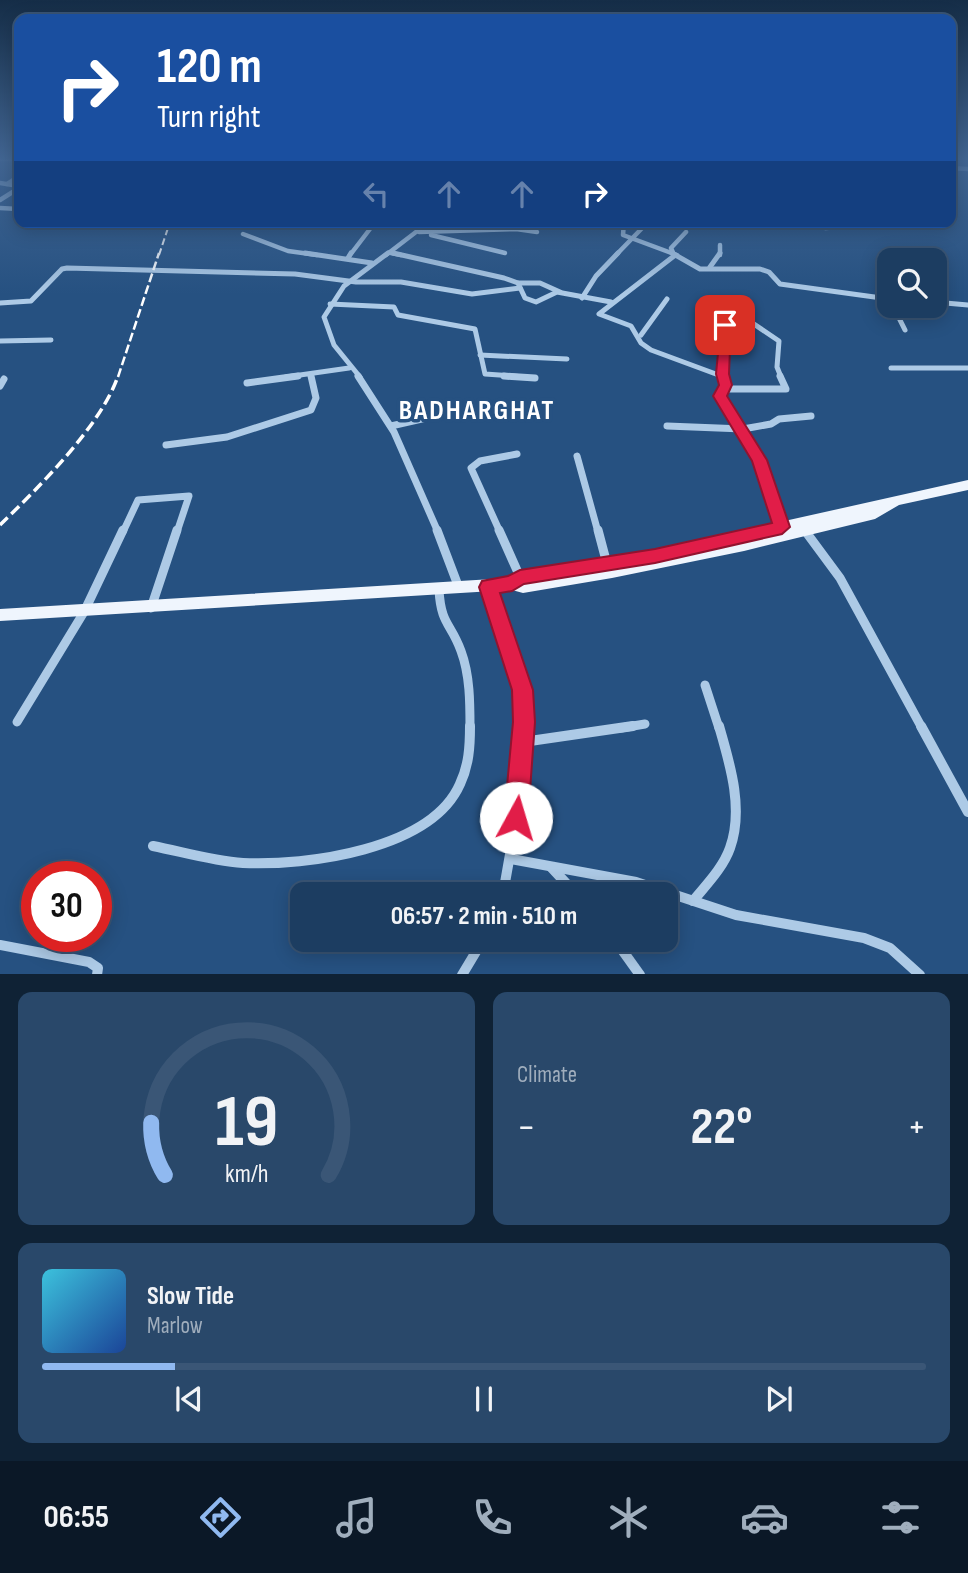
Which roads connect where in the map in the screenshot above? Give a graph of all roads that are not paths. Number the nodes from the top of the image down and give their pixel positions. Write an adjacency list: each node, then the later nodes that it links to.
1 (371, 228): 13 (street)
2 (424, 228): 5 (street); 10 (street); 11 (street)
3 (624, 228): 8 (street)
4 (643, 228): 8 (street)
5 (537, 232)
6 (686, 232): 12 (street)
7 (243, 234): 13 (street)
8 (633, 241): 12 (street); 20 (street)
9 (720, 245): 15 (street)
10 (391, 253): 14 (street); 17 (street)
11 (505, 253)
12 (674, 255): 15 (street); 22 (street)
13 (348, 258): 14 (street)
14 (373, 263): 16 (street)
15 (710, 268): 19 (street)
16 (347, 280): 17 (street); 23 (street); 25 (street)
17 (519, 286): 18 (street); 18 (street)
18 (560, 292): 20 (street)
19 (877, 297)
20 (583, 298): 22 (street)
21 (667, 299): 29 (street)
22 (611, 302): 29 (street)
23 (0, 303)
24 (947, 303): 26 (street)
25 (330, 304): 32 (street); 34 (street)
26 (968, 305)
27 (899, 318): 28 (street)
28 (905, 330)
29 (640, 334): 37 (street)
30 (51, 340): 31 (street)
31 (0, 341)
32 (480, 355): 33 (street); 39 (street)
33 (567, 359)
34 (349, 368): 38 (street); 44 (street)
35 (891, 368): 36 (street)
36 (968, 368)
37 (722, 374): 41 (street); 41 (street)
38 (311, 375): 40 (street); 47 (street)
39 (535, 378)
40 (247, 383)
41 (724, 389): 46 (street)
42 (457, 411): 44 (street)
43 (811, 416): 46 (street)
44 (391, 426): 57 (street)
45 (667, 426): 46 (street)
46 (741, 429): 52 (street)
47 (166, 445)
48 (517, 454): 55 (street)
49 (577, 456): 54 (street)
50 (968, 485): 51 (main road)
51 (894, 503): 52 (main road); 53 (main road)
52 (782, 527): 54 (main road)
53 (806, 532): 55 (main road); 66 (street)
54 (607, 565): 55 (main road)
55 (516, 580): 56 (main road)
56 (489, 587): 57 (main road); 65 (street)
57 (459, 589): 58 (main road)
58 (439, 590): 59 (main road); 67 (street)
59 (151, 608): 60 (main road); 60 (street)
60 (84, 612): 61 (main road); 63 (street)
61 (0, 615)
62 (705, 685): 72 (street)
63 (17, 722)
64 (645, 724): 65 (street)
65 (523, 742): 68 (street)
66 (968, 812)
67 (153, 846)
68 (511, 859): 69 (street); 70 (street)
69 (551, 867): 71 (street); 72 (street)
70 (506, 882)
71 (565, 882)
72 (693, 901): 79 (street)
73 (0, 945): 76 (street)
74 (476, 952): 77 (street)
75 (624, 952): 78 (street)
76 (97, 974)
77 (463, 974)
78 (639, 974)
79 (919, 974)

